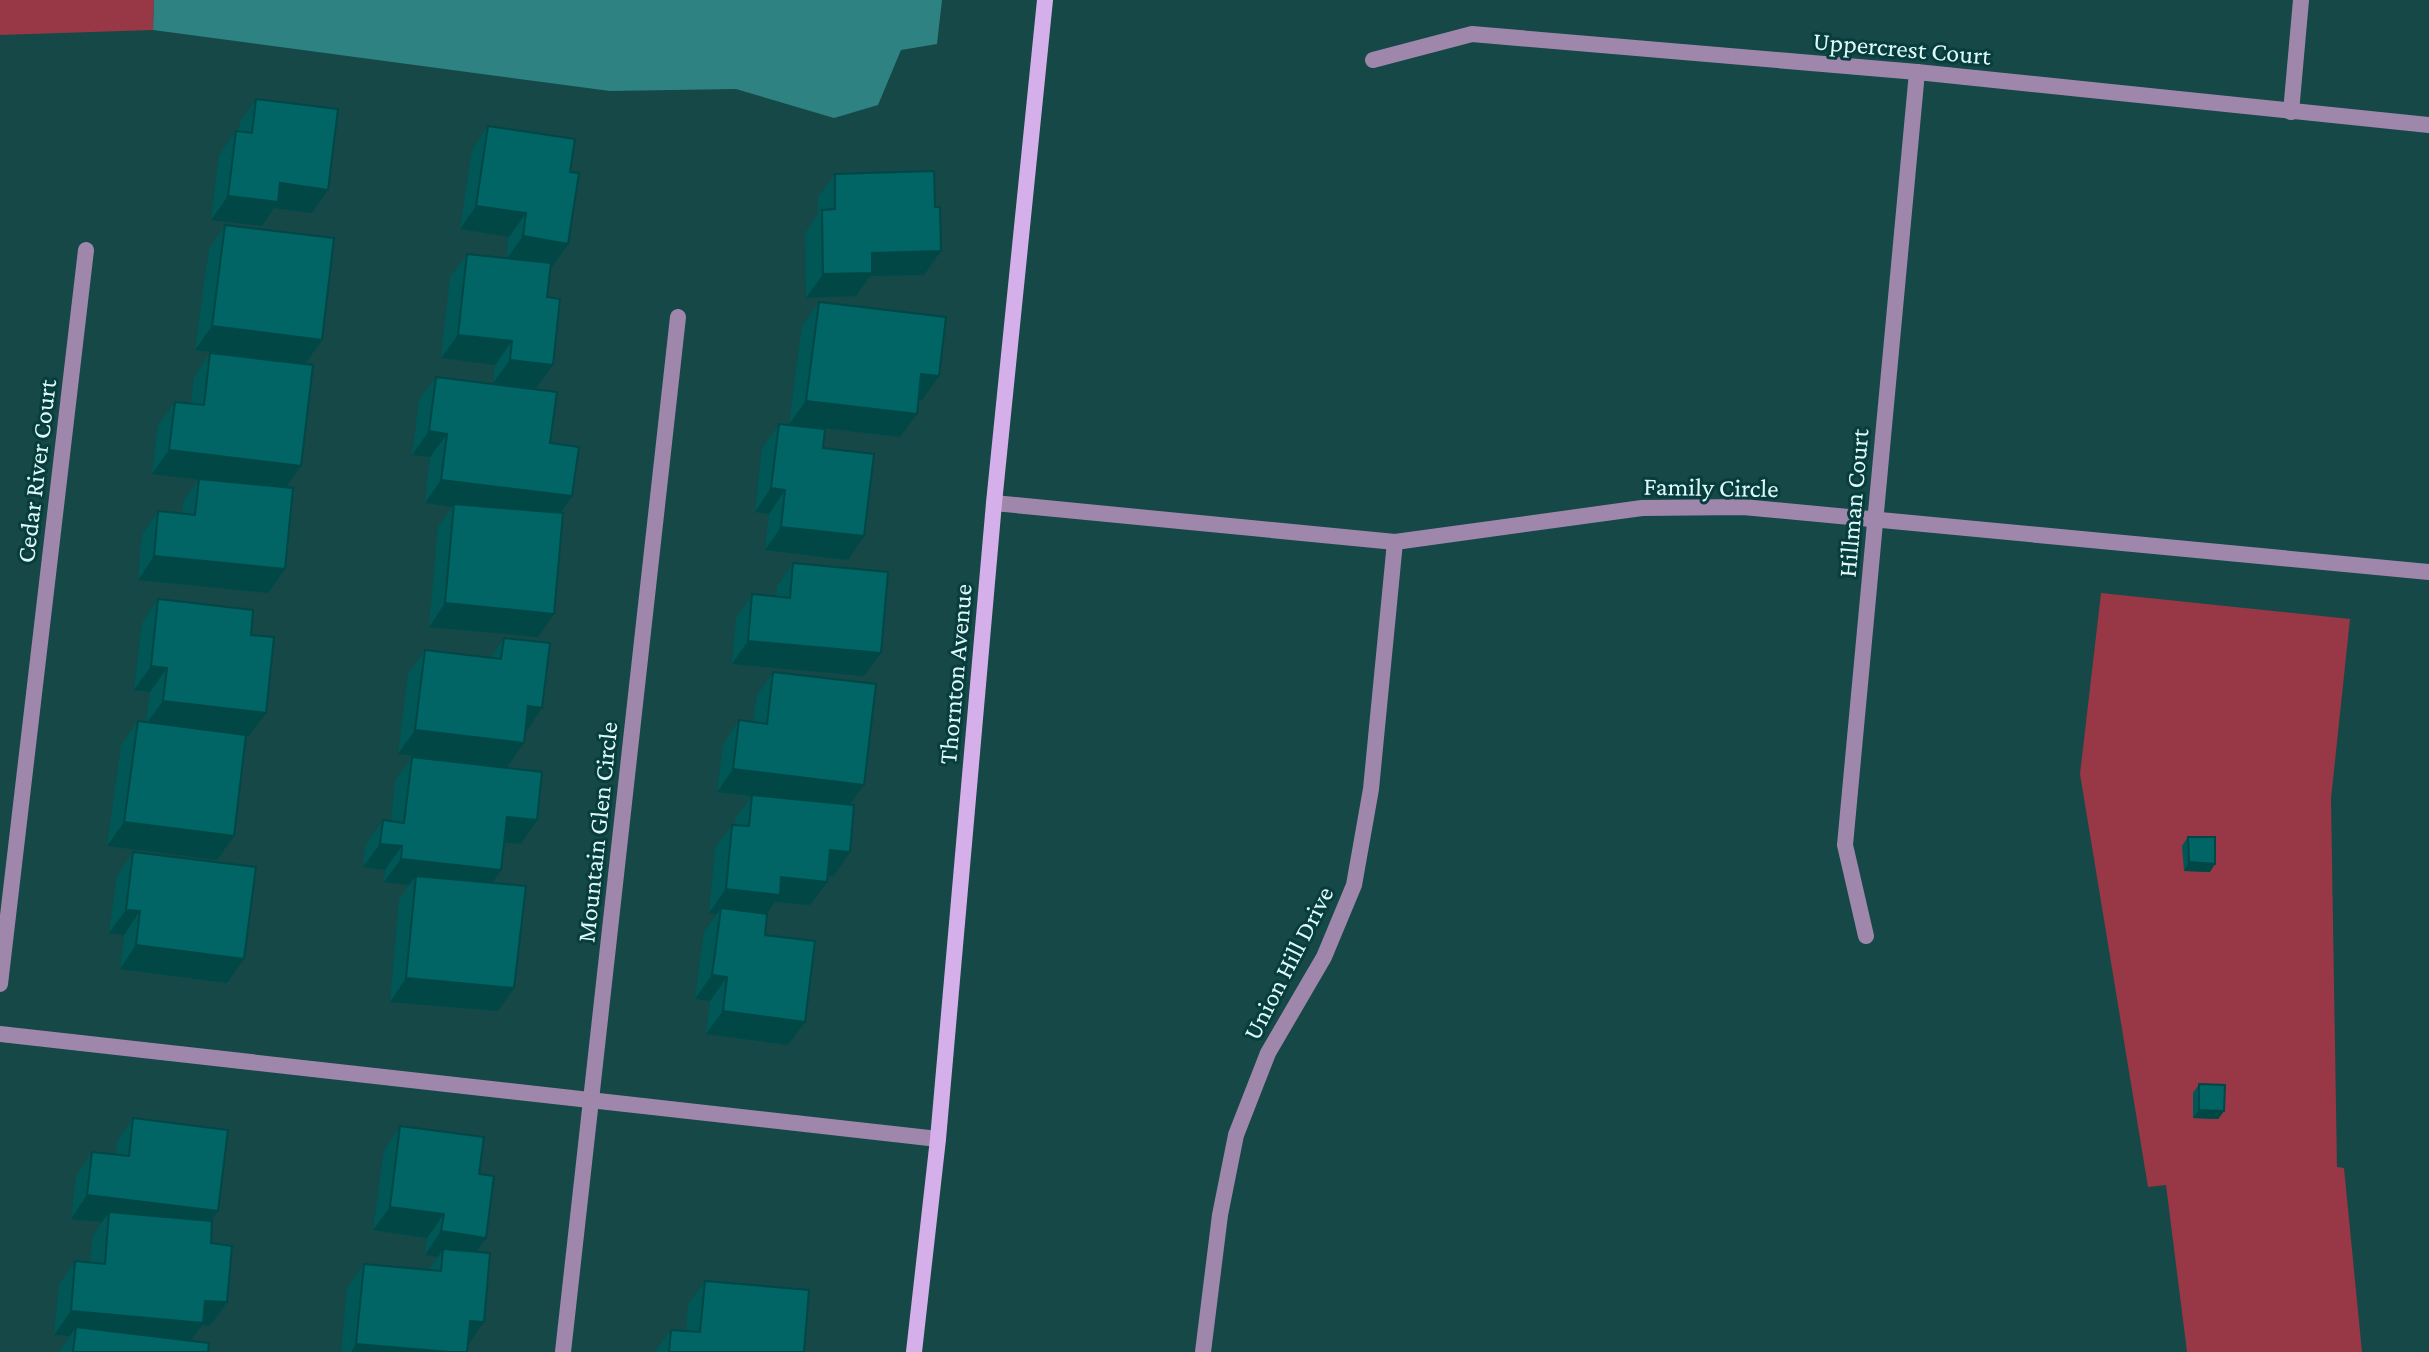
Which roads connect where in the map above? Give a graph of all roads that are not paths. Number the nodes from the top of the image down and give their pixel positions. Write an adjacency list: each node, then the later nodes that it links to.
1 (1045, 0): 9 (street, Thornton Avenue)
2 (2301, 0): 5 (street)
3 (1373, 60): 4 (street, Uppercrest Court)
4 (1917, 72): 5 (street, Uppercrest Court); 10 (street, Hillman Court)
5 (2291, 112): 6 (street, Uppercrest Court)
6 (2429, 125)
7 (86, 250): 14 (street, Cedar River Court)
8 (678, 317): 16 (street, Mountain Glen Circle)
9 (994, 503): 11 (street, Family Circle); 17 (street, Thornton Avenue)
10 (1875, 522): 11 (street, Family Circle); 12 (street, Family Circle); 13 (street, Hillman Court)
11 (1395, 542): 20 (street, Union Hill Drive)
12 (2429, 572)
13 (1866, 936)
14 (0, 984)
15 (0, 1034): 16 (street)
16 (591, 1101): 17 (street); 18 (street, Mountain Glen Circle)
17 (938, 1139): 19 (street, Thornton Avenue)
18 (563, 1352)
19 (914, 1352)
20 (1203, 1352)

